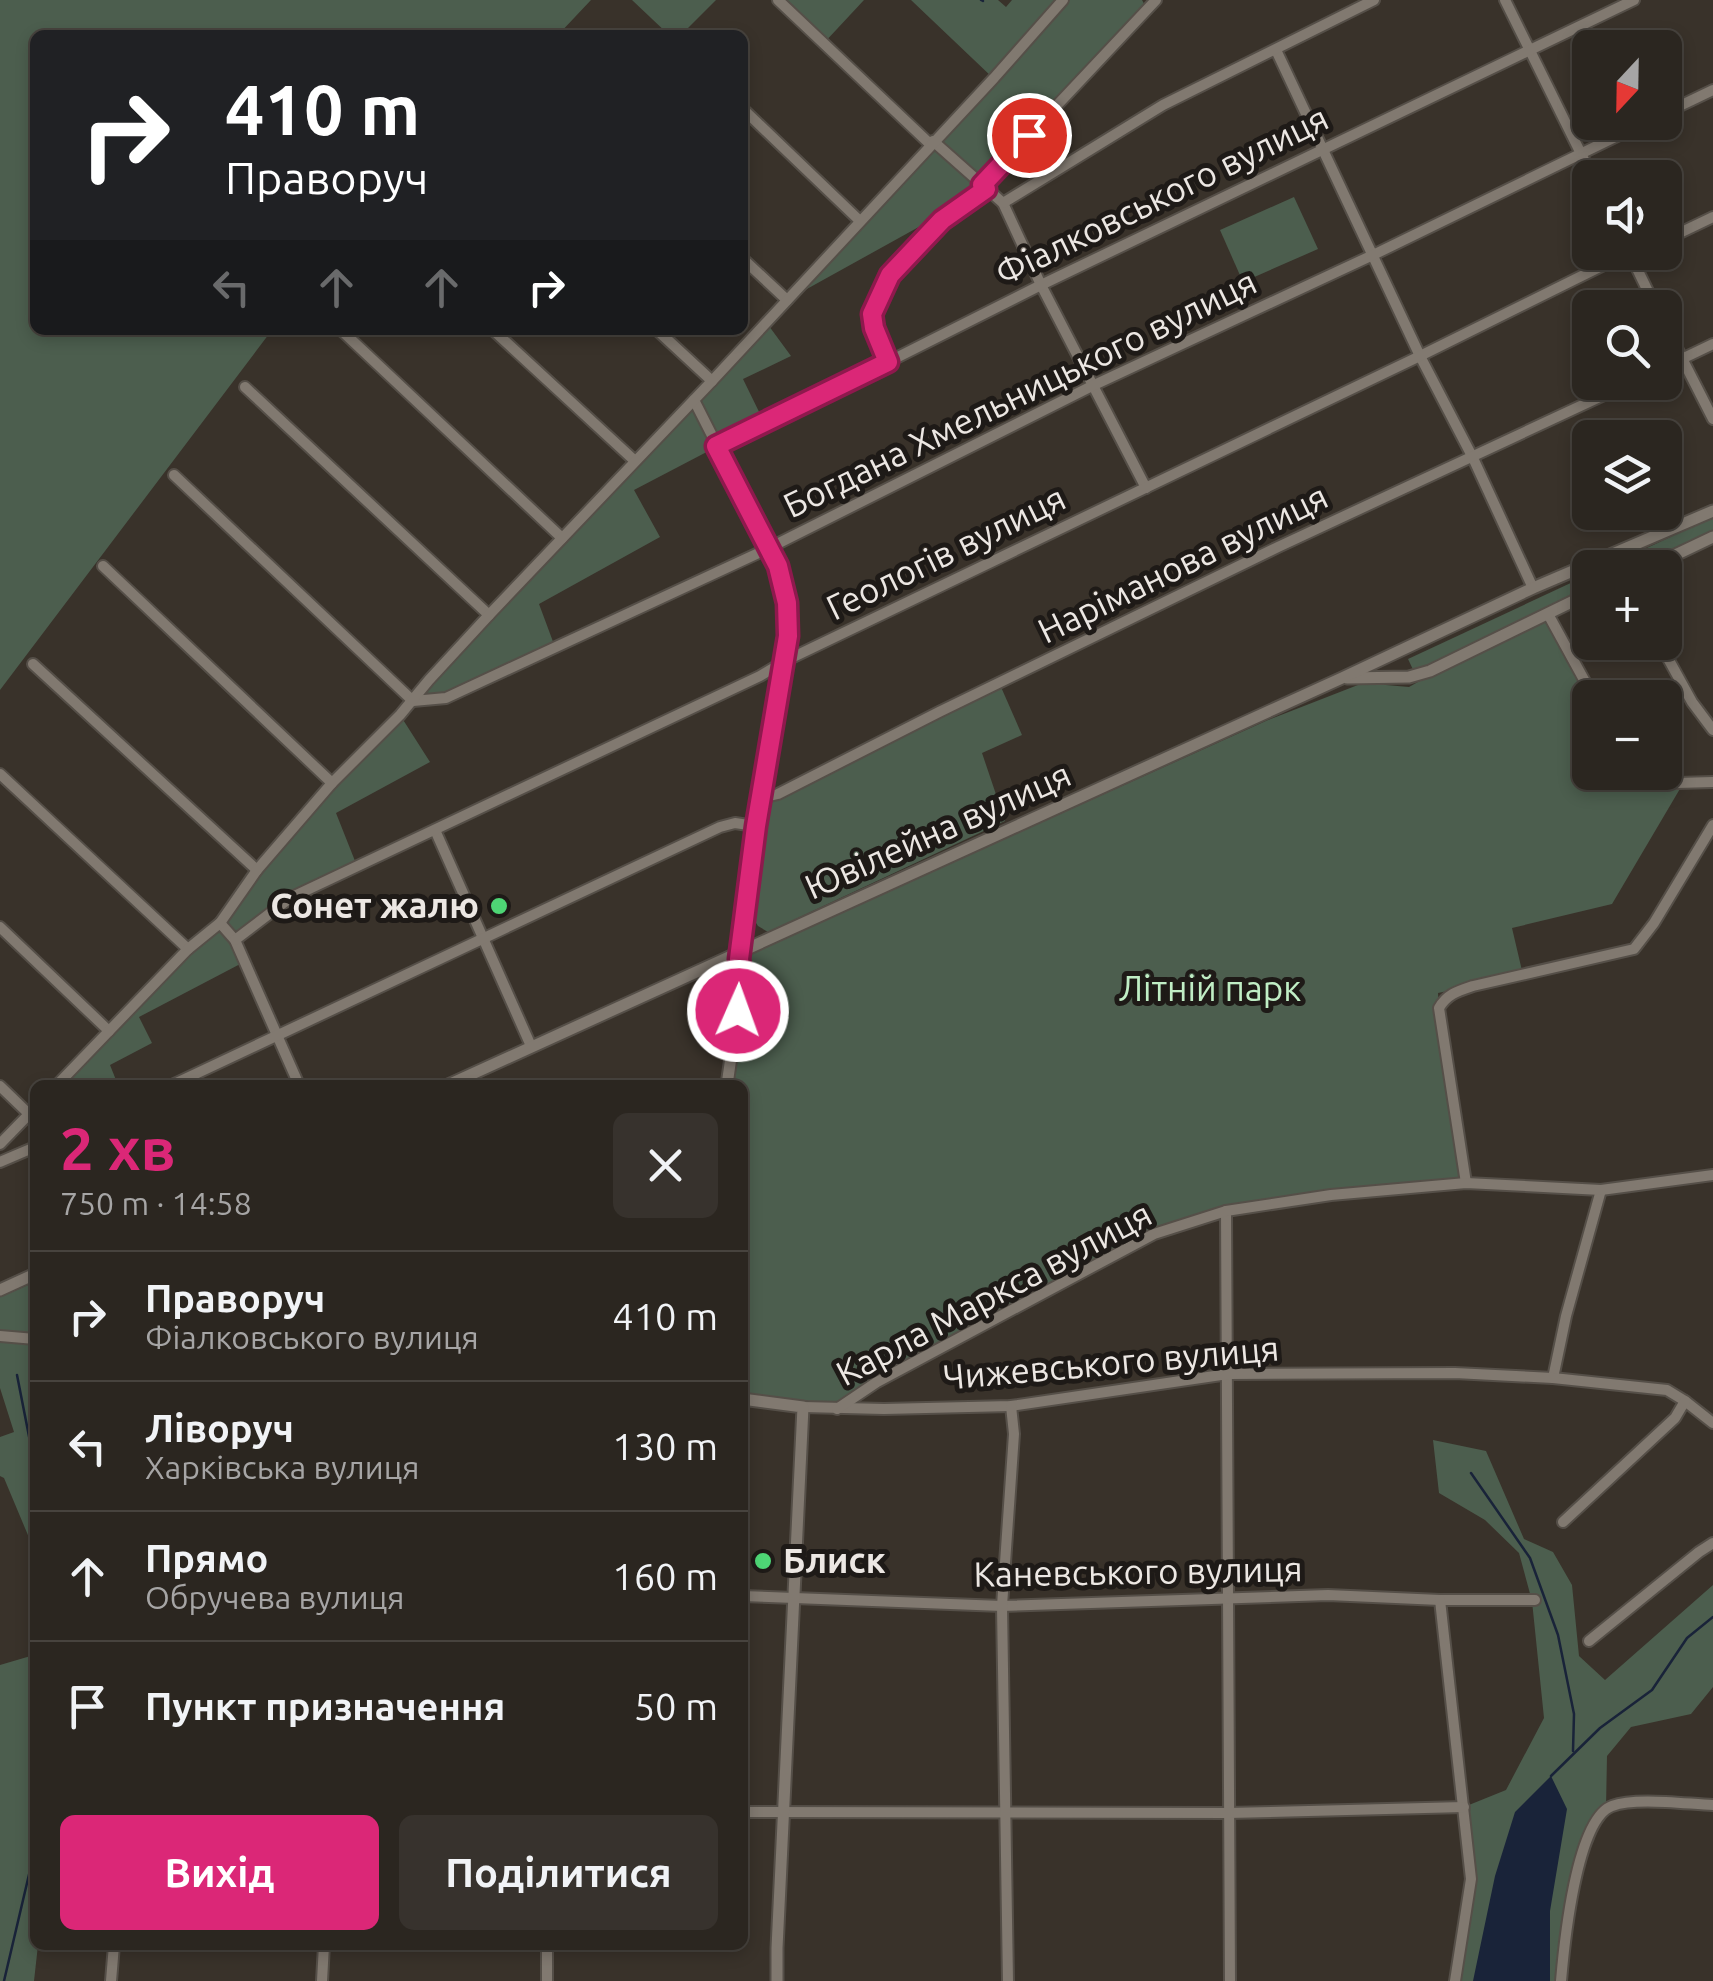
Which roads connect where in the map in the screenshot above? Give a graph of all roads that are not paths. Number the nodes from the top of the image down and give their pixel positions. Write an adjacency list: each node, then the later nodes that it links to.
1 (778, 0): 13 (street)
2 (1063, 0): 13 (street)
3 (1156, 0): 17 (street)
4 (1374, 0): 8 (street)
5 (1504, 0): 7 (street)
6 (1634, 0): 7 (street, Фіалковського вулиця)
7 (1530, 49): 14 (street, Фіалковського вулиця); 15 (street)
8 (1276, 50): 14 (street); 18 (street)
9 (1713, 90): 10 (street)
10 (1682, 105)
11 (748, 114): 20 (street)
12 (1610, 140): 15 (street, Богдана Хмельницького вулиця)
13 (932, 143): 17 (street); 20 (street)
14 (1322, 148): 22 (street); 25 (street, Фіалковського вулиця)
15 (1582, 154): 16 (street); 22 (street, Богдана Хмельницького вулиця)
16 (1585, 160)
17 (984, 187): 18 (street); 33 (street)
18 (1004, 204): 25 (street)
19 (1713, 218): 21 (street)
20 (860, 221): 26 (street)
21 (1682, 232)
22 (1373, 255): 31 (street); 35 (street, Богдана Хмельницького вулиця)
23 (748, 264): 26 (street)
24 (1596, 270): 31 (street, Геологів вулиця)
25 (1040, 285): 33 (street, Фіалковського вулиця); 35 (street)
26 (787, 300): 34 (street)
27 (346, 335): 47 (street)
28 (498, 335): 42 (street)
29 (662, 335): 34 (street)
30 (1713, 344): 32 (street)
31 (1420, 356): 41 (street); 44 (street, Геологів вулиця)
32 (1682, 359): 39 (street)
33 (888, 362): 40 (street, Фіалковського вулиця)
34 (712, 380): 37 (street)
35 (1092, 386): 44 (street); 48 (street, Богдана Хмельницького вулиця)
36 (244, 387): 54 (street)
37 (694, 400): 40 (street); 42 (street)
38 (1594, 400): 41 (street, Наріманова вулиця)
39 (1713, 419)
40 (716, 446): 48 (street)
41 (1473, 458): 51 (street); 68 (street, Наріманова вулиця)
42 (635, 461): 47 (street)
43 (174, 475): 62 (street)
44 (1146, 488): 57 (street, Геологів вулиця)
45 (1713, 511): 51 (street, Ювілейна вулиця)
46 (1713, 537): 49 (street)
47 (562, 538): 54 (street)
48 (767, 548): 57 (street); 62 (street, Богдана Хмельницького вулиця)
49 (1682, 552)
50 (103, 566): 67 (street)
51 (1533, 588): 55 (street, Ювілейна вулиця)
52 (1572, 602): 53 (street, Ювілейна вулиця)
53 (1548, 614): 60 (street, Ювілейна вулиця); 61 (street)
54 (489, 615): 62 (street)
55 (1404, 648): 59 (street, Ювілейна вулиця); 60 (street)
56 (1669, 660): 63 (street)
57 (784, 661): 68 (street); 71 (street, Геологів вулиця)
58 (33, 664): 72 (street)
59 (1342, 678): 60 (street, Ювілейна вулиця); 78 (street, Ювілейна вулиця)
60 (1409, 678)
61 (1584, 680)
62 (414, 701): 67 (street)
63 (1713, 730)
64 (0, 774): 77 (street)
65 (1713, 782): 66 (street)
66 (1682, 783)
67 (332, 784): 72 (street)
68 (762, 798): 70 (street)
69 (1713, 825): 94 (street)
70 (756, 826): 75 (street); 78 (street)
71 (435, 830): 75 (street); 76 (street, Геологів вулиця)
72 (257, 870): 73 (street)
73 (220, 923): 76 (street); 77 (street)
74 (0, 927): 79 (street)
75 (485, 939): 80 (street); 81 (street)
76 (234, 940): 80 (street)
77 (188, 949): 79 (street)
78 (740, 951): 81 (street, Ювілейна вулиця); 86 (street)
79 (109, 1031): 82 (street)
80 (276, 1036): 83 (street); 84 (street)
81 (532, 1046): 85 (street, Ювілейна вулиця)
82 (62, 1080)
83 (183, 1080)
84 (297, 1080)
85 (459, 1080)
86 (728, 1080)
87 (0, 1086): 88 (street)
88 (30, 1108)
89 (30, 1112): 90 (street)
90 (0, 1144)
91 (30, 1149): 92 (street)
92 (0, 1162)
93 (1713, 1176): 95 (street, Карла Маркса вулиця)
94 (1466, 1183): 95 (street, Карла Маркса вулиця); 96 (street, Карла Маркса вулиця)
95 (1601, 1190): 102 (street)
96 (1226, 1211): 101 (street); 107 (street, Карла Маркса вулиця)
97 (30, 1276): 98 (street)
98 (0, 1290)
99 (0, 1336): 100 (street)
100 (30, 1338)
101 (1228, 1374): 102 (street, Чижевського вулиця); 105 (street, Чижевського вулиця); 113 (street)
102 (1553, 1378): 103 (street, Чижевського вулиця)
103 (1685, 1400): 108 (street, Чижевського вулиця); 109 (street)
104 (748, 1401): 106 (street, Чижевського вулиця)
105 (1010, 1406): 107 (street, Чижевського вулиця); 116 (street)
106 (802, 1407): 107 (street, Чижевського вулиця); 112 (street)
107 (836, 1409)
108 (1712, 1424)
109 (1562, 1522)
110 (1713, 1543): 117 (street)
111 (748, 1596): 112 (street, Каневського вулиця)
112 (794, 1598): 116 (street, Каневського вулиця); 122 (street)
113 (1228, 1600): 114 (street, Каневського вулиця); 116 (street, Каневського вулиця); 123 (street)
114 (1440, 1600): 115 (street, Каневського вулиця); 119 (street)
115 (1534, 1600)
116 (1002, 1606): 121 (street)
117 (1589, 1640)
118 (1713, 1805): 134 (street)
119 (1464, 1807): 123 (street); 133 (street)
120 (748, 1812): 122 (street)
121 (1005, 1812): 122 (street); 123 (street); 131 (street)
122 (784, 1813): 130 (street)
123 (1228, 1813): 132 (street)
124 (114, 1950): 127 (street)
125 (324, 1950): 128 (street)
126 (547, 1950): 129 (street)
127 (111, 1981)
128 (322, 1981)
129 (546, 1981)
130 (778, 1981)
131 (1008, 1981)
132 (1230, 1981)
133 (1456, 1981)
134 (1561, 1981)

